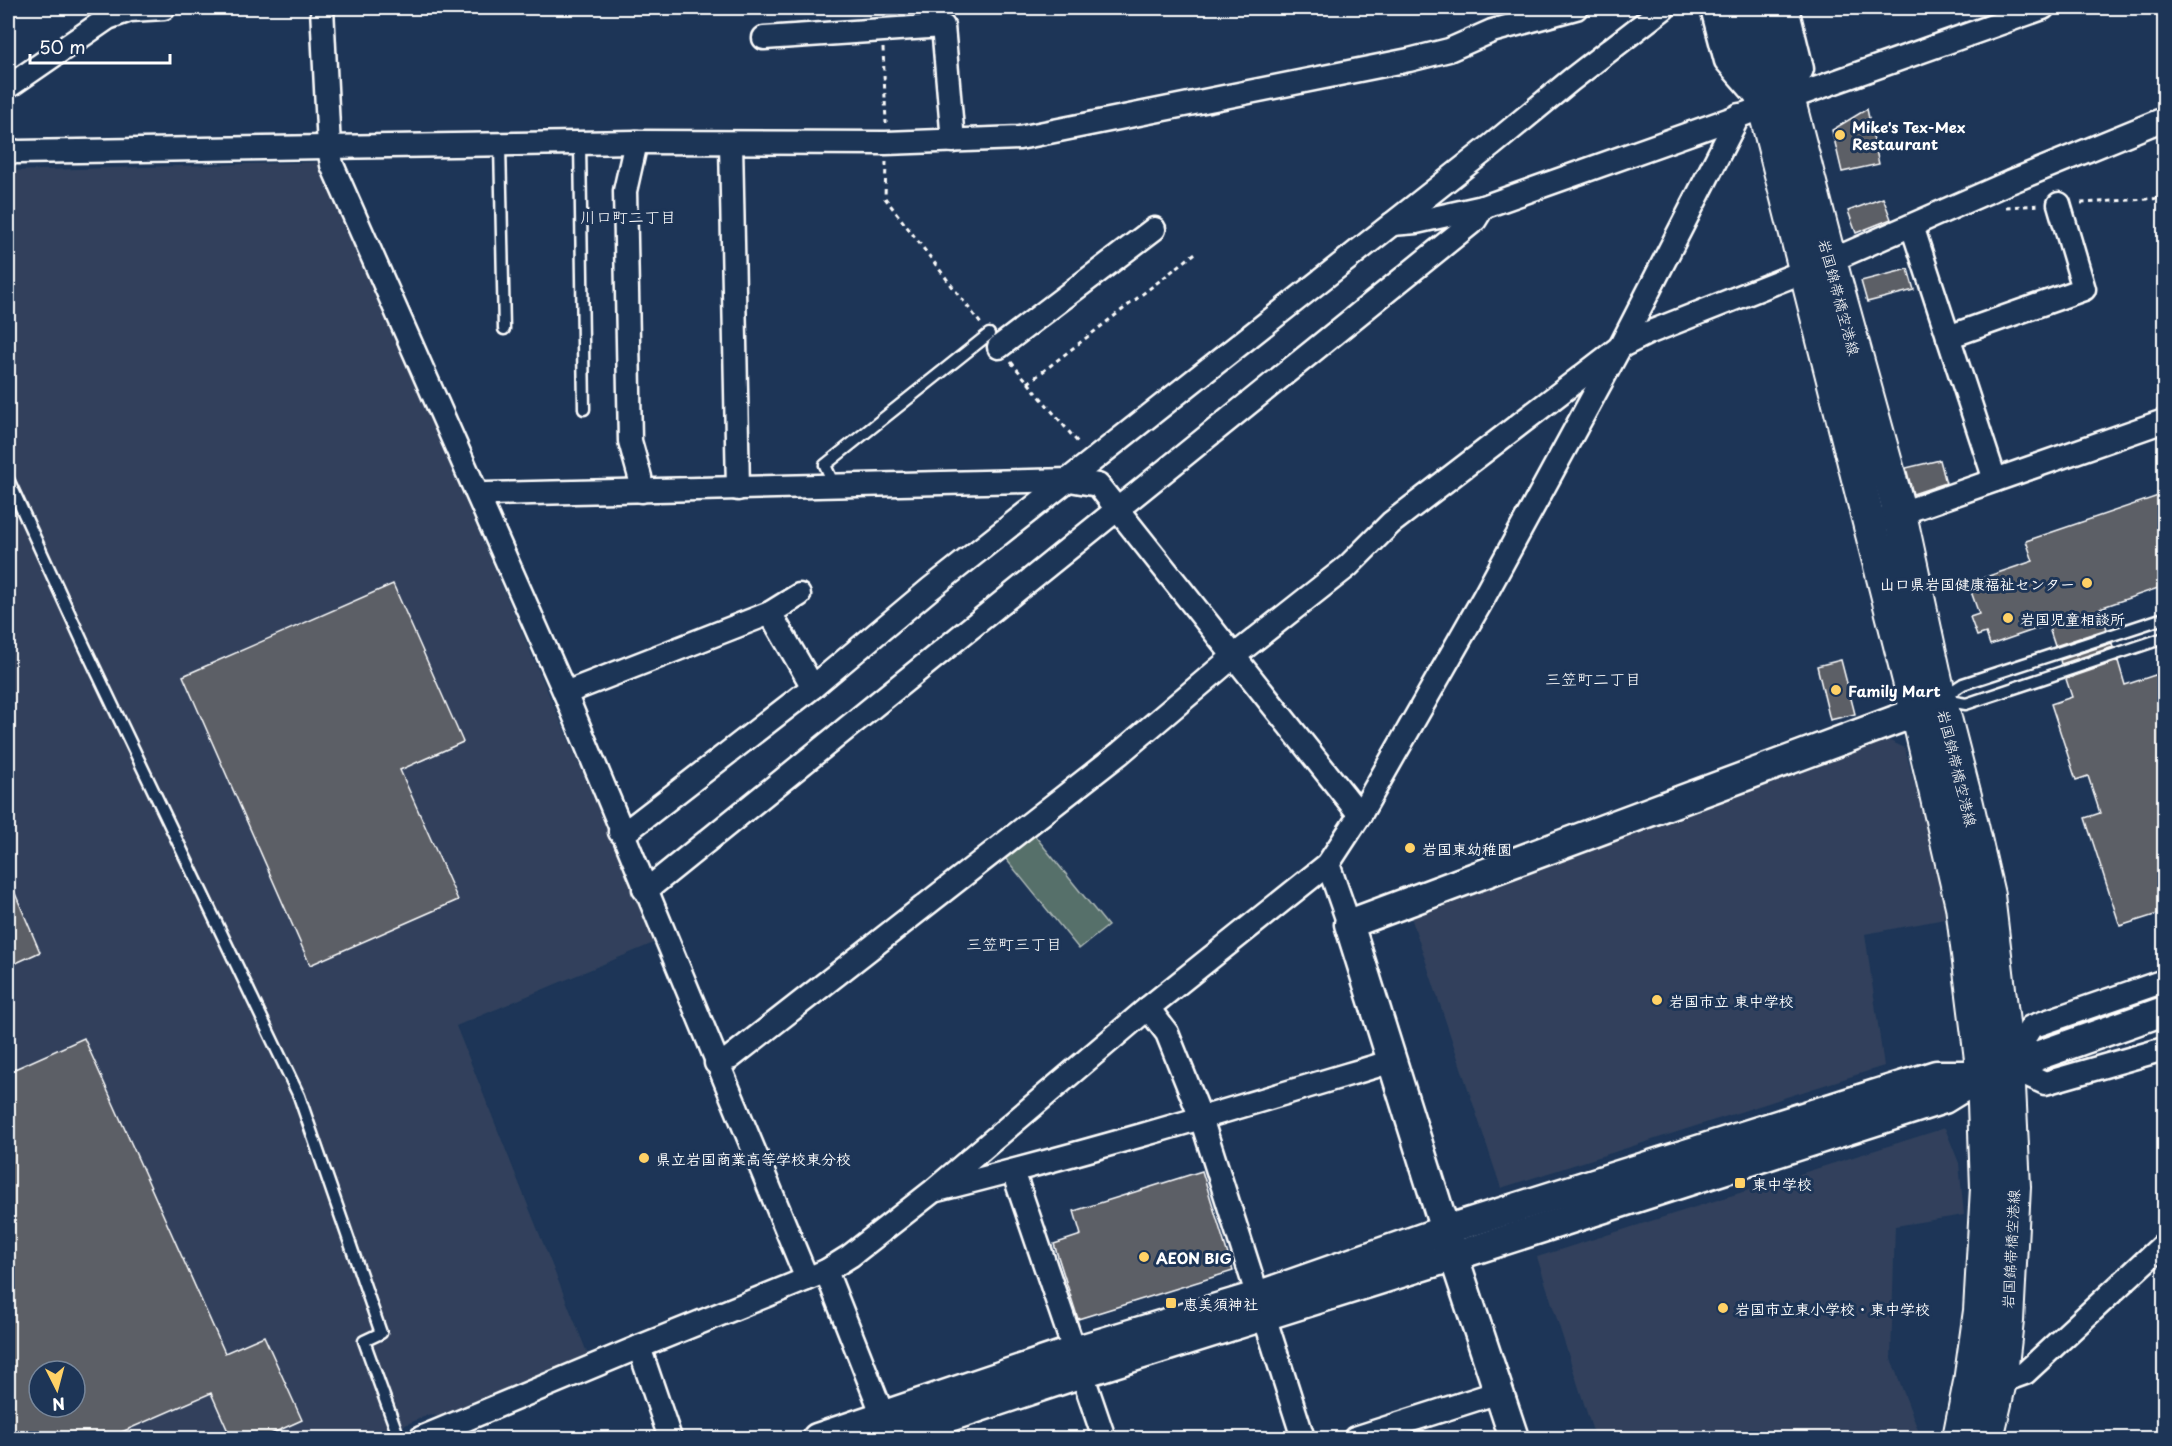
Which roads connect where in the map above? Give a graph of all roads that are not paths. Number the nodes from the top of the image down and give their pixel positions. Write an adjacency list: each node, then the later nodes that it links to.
1 (164, 8): 10 (street)
2 (322, 8): 18 (street)
3 (1576, 8): 13 (street)
4 (1664, 8): 22 (street)
5 (1712, 8): 11 (street)
6 (1739, 8): 11 (main road, 岩国錦帯橋空港線)
7 (2043, 8): 11 (street)
8 (1787, 11): 11 (main road, 岩国錦帯橋空港線)
9 (764, 38): 13 (street)
10 (8, 87)
11 (1764, 106): 21 (street); 25 (main road, 岩国錦帯橋空港線); 29 (street)
12 (2164, 119): 23 (street)
13 (953, 141): 16 (street)
14 (636, 142): 15 (street); 16 (street); 37 (street)
15 (580, 143): 17 (street); 30 (lane)
16 (731, 143): 36 (street)
17 (500, 145): 18 (street); 26 (lane)
18 (329, 148): 19 (street); 38 (street)
19 (8, 150)
20 (2059, 204): 27 (street)
21 (1483, 207): 22 (street); 39 (street)
22 (1392, 224): 33 (street)
23 (1912, 226): 25 (street); 27 (street)
24 (1154, 229): 28 (street)
25 (1818, 266): 29 (street); 40 (main road, 岩国錦帯橋空港線); 41 (main road, 岩国錦帯橋空港線)
26 (504, 329)
27 (1948, 337): 34 (street)
28 (994, 341): 35 (lane)
29 (1620, 347): 46 (street); 50 (street)
30 (584, 409)
31 (2164, 421): 34 (street)
32 (8, 479): 74 (lane)
33 (1070, 480): 35 (street); 39 (street); 47 (street)
34 (1995, 480): 40 (street)
35 (830, 487): 36 (street)
36 (738, 489): 37 (street)
37 (641, 490): 38 (street)
38 (479, 497): 48 (street)
39 (1118, 509): 46 (street); 53 (street)
40 (1900, 514): 41 (street); 49 (main road, 岩国錦帯橋空港線)
41 (1869, 524): 49 (main road, 岩国錦帯橋空港線)
42 (799, 595): 43 (street)
43 (770, 613): 47 (street); 48 (street)
44 (2164, 618): 49 (lane)
45 (2164, 638): 49 (lane)
46 (1234, 656): 50 (street); 60 (street)
47 (813, 687): 51 (street)
48 (565, 693): 51 (street)
49 (1929, 705): 54 (street); 61 (main road, 岩国錦帯橋空港線)
50 (1360, 814): 52 (street)
51 (620, 832): 53 (street)
52 (1328, 864): 54 (street); 56 (street)
53 (644, 889): 60 (street)
54 (1349, 924): 59 (street)
55 (2164, 981): 61 (street)
56 (1148, 1008): 62 (street); 64 (street)
57 (2164, 1011): 61 (street)
58 (2164, 1048): 61 (street)
59 (1393, 1060): 62 (street); 65 (street)
60 (716, 1062): 67 (street)
61 (1996, 1070): 65 (street); 71 (main road, 岩国錦帯橋空港線)
62 (1201, 1118): 63 (street); 68 (street)
63 (1013, 1171): 64 (street); 70 (street)
64 (933, 1191): 67 (street)
65 (1450, 1243): 68 (street); 72 (street)
66 (2164, 1244): 71 (street)
67 (817, 1275): 69 (street); 73 (street)
68 (1260, 1305): 70 (street); 79 (street)
69 (639, 1347): 75 (street); 76 (street)
70 (1078, 1362): 73 (street); 78 (street)
71 (1985, 1382): 82 (main road, 岩国錦帯橋空港線); 83 (main road, 岩国錦帯橋空港線)
72 (1499, 1392): 80 (street); 81 (street)
73 (888, 1432): 77 (street)
74 (399, 1438)
75 (421, 1438)
76 (670, 1438)
77 (817, 1438)
78 (1104, 1438)
79 (1303, 1438)
80 (1355, 1438)
81 (1514, 1438)
82 (1959, 1438)
83 (1987, 1438)

